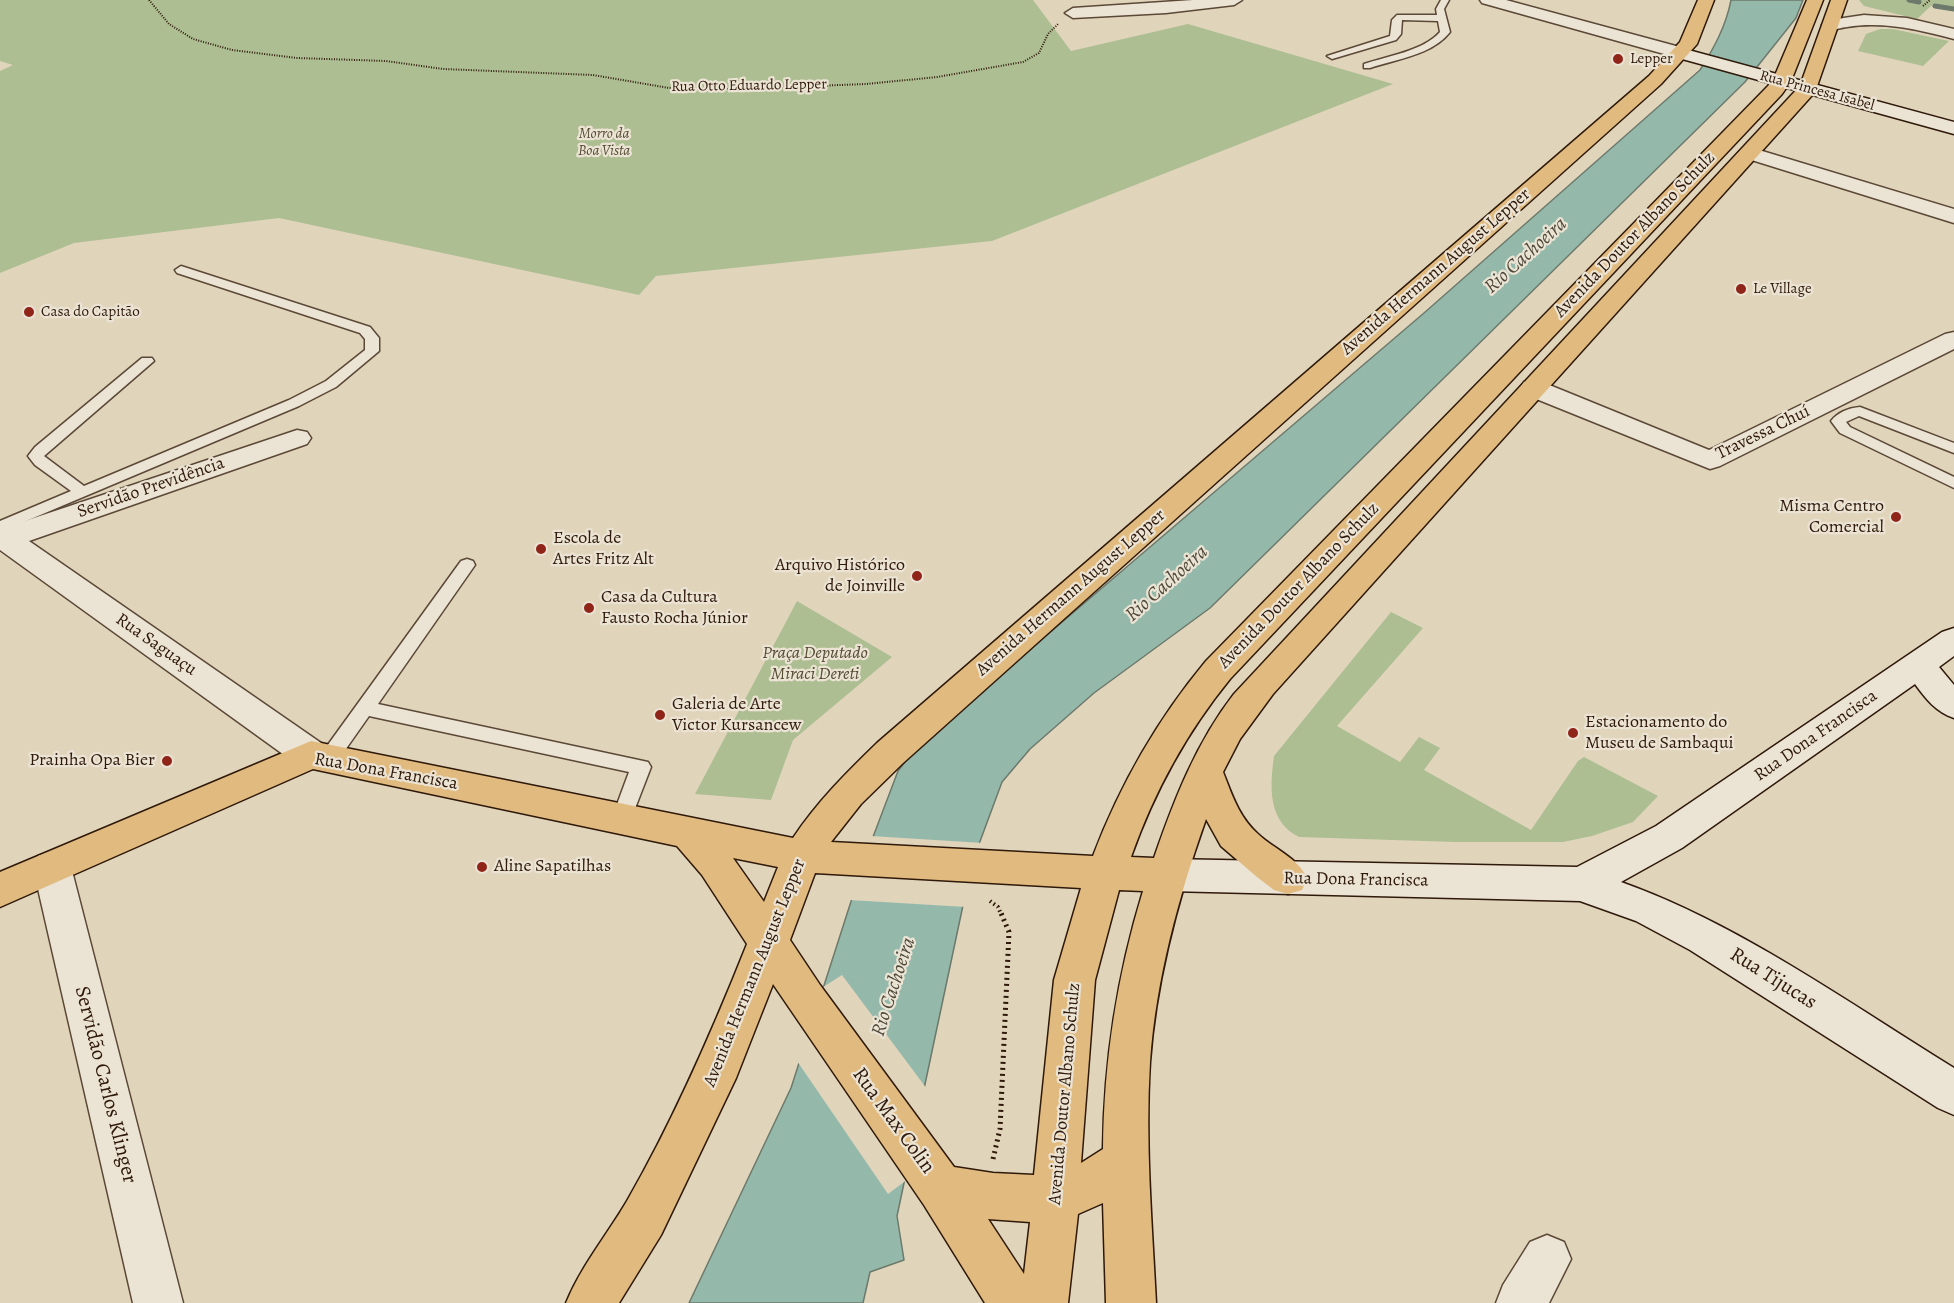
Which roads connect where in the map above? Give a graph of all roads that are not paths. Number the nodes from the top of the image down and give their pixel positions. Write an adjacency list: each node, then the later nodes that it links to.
1 (1234, 0): 7 (street)
2 (1445, 0): 8 (lane)
3 (1488, 0): 12 (street)
4 (1706, 0): 12 (main road, Avenida Hermann August Lepper)
5 (1815, 0): 14 (main road, Avenida Doutor Albano Schulz)
6 (1839, 0): 9 (main road, Avenida Doutor Albano Schulz)
7 (1073, 13)
8 (1441, 18): 11 (lane); 13 (lane)
9 (1830, 25): 10 (street); 14 (main road, Avenida Doutor Albano Schulz)
10 (1954, 34)
11 (1332, 56)
12 (1691, 56): 14 (street, Rua Princesa Isabel); 36 (main road, Avenida Hermann August Lepper)
13 (1367, 66)
14 (1786, 82): 15 (street, Rua Princesa Isabel); 16 (main road, Avenida Doutor Albano Schulz); 38 (main road, Avenida Doutor Albano Schulz)
15 (1954, 128)
16 (1749, 153): 17 (street); 21 (main road, Avenida Doutor Albano Schulz)
17 (1954, 216)
18 (181, 270): 25 (lane)
19 (1954, 339): 21 (street, Travessa Chuí)
20 (147, 361): 25 (lane)
21 (1533, 388): 33 (main road, Avenida Doutor Albano Schulz)
22 (297, 438): 26 (street, Servidão Previdência)
23 (1954, 448): 24 (lane)
24 (1954, 483)
25 (82, 492): 26 (lane)
26 (1, 535): 32 (street, Rua Saguaçu)
27 (467, 565): 31 (lane)
28 (1954, 640): 29 (street, Rua Dona Francisca)
29 (1919, 665): 30 (street); 41 (street, Rua Dona Francisca)
30 (1954, 705)
31 (365, 708): 32 (lane); 34 (lane)
32 (320, 757): 34 (main road, Rua Dona Francisca); 37 (main road, Rua Dona Francisca)
33 (1205, 772): 39 (main road, Avenida Doutor Albano Schulz); 40 (main road)
34 (622, 818): 35 (main road, Rua Dona Francisca)
35 (687, 831): 36 (main road, Rua Dona Francisca); 43 (main road)
36 (802, 856): 38 (main road, Rua Dona Francisca); 43 (main road, Avenida Hermann August Lepper)
37 (52, 867): 42 (main road, Rua Dona Francisca); 49 (street, Servidão Carlos Klinger)
38 (1105, 873): 39 (main road, Rua Dona Francisca); 47 (main road, Avenida Doutor Albano Schulz)
39 (1168, 875): 40 (street, Rua Dona Francisca); 45 (main road, Avenida Doutor Albano Schulz)
40 (1288, 878): 41 (street, Rua Dona Francisca)
41 (1581, 884): 44 (street, Rua Tijucas)
42 (0, 890)
43 (768, 943): 46 (main road, Rua Max Colin); 50 (main road, Avenida Hermann August Lepper)
44 (1954, 1093)
45 (1127, 1160): 47 (main road); 53 (main road, Avenida Doutor Albano Schulz)
46 (950, 1183): 47 (main road); 51 (main road, Rua Max Colin)
47 (1056, 1195): 52 (main road, Avenida Doutor Albano Schulz)
48 (1547, 1259): 54 (street)
49 (158, 1303)
50 (591, 1303)
51 (1012, 1303)
52 (1043, 1303)
53 (1131, 1303)
54 (1521, 1303)

